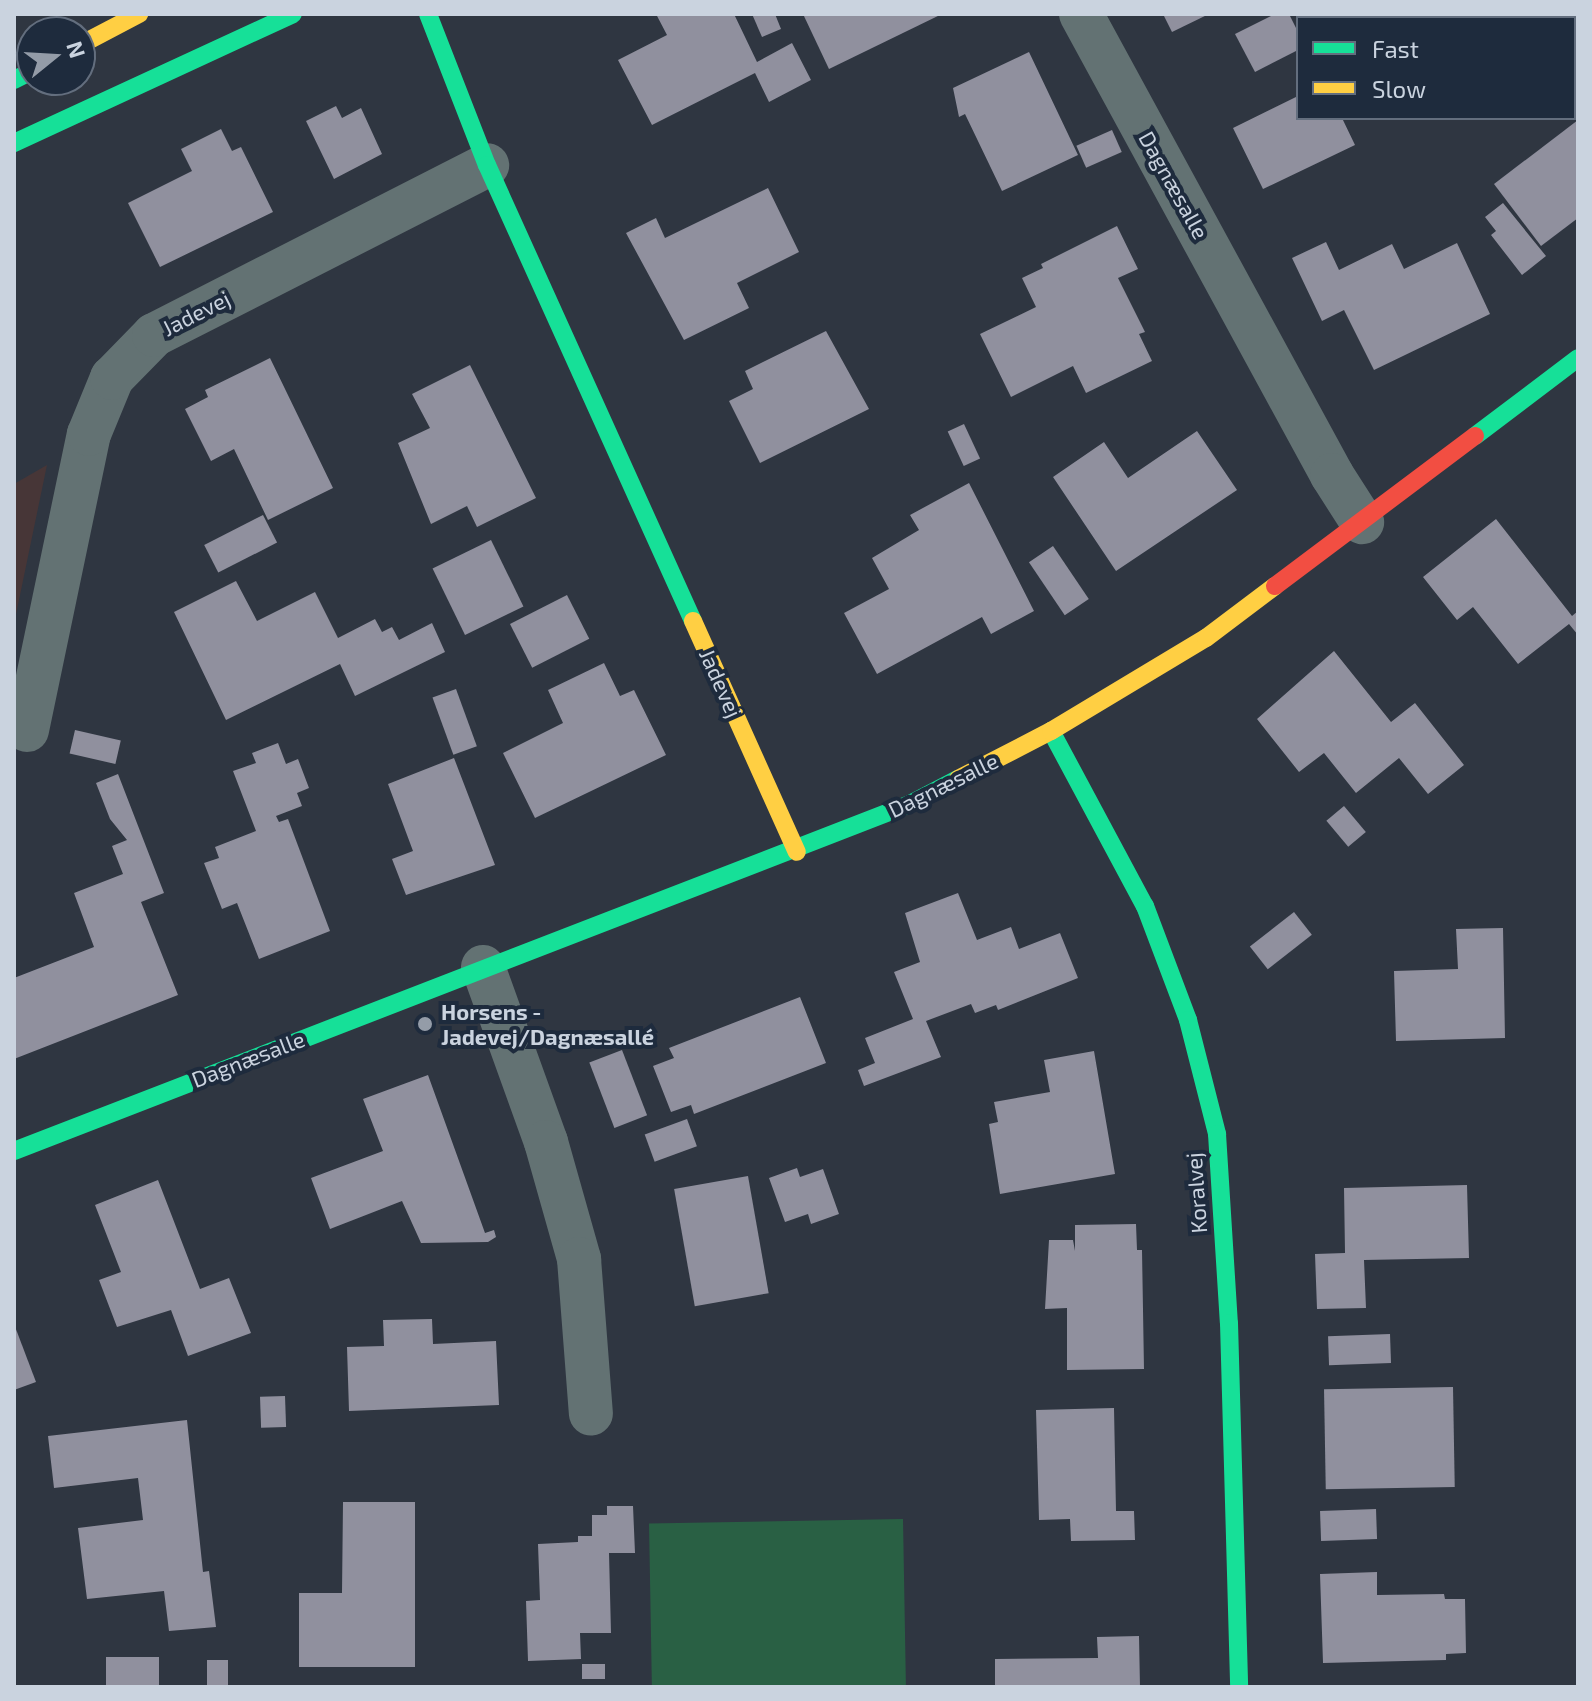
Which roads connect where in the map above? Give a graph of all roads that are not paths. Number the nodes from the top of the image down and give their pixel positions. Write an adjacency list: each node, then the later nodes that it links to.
1 (139, 14): 5 (street)
2 (293, 14): 6 (street)
3 (428, 14): 7 (street, Jadevej)
4 (1081, 14): 9 (street, Dagnæsalle)
5 (96, 37)
6 (14, 143)
7 (487, 165): 10 (street, Jadevej); 12 (street, Jadevej)
8 (1578, 358): 9 (street, Dagnæsalle)
9 (1362, 522): 11 (street, Dagnæsalle)
10 (27, 730)
11 (1051, 731): 12 (street, Dagnæsalle); 16 (street, Koralvej)
12 (797, 852): 13 (street, Dagnæsalle)
13 (483, 967): 14 (street, Dagnæsalle); 15 (street)
14 (14, 1151)
15 (591, 1414)
16 (1239, 1687)

